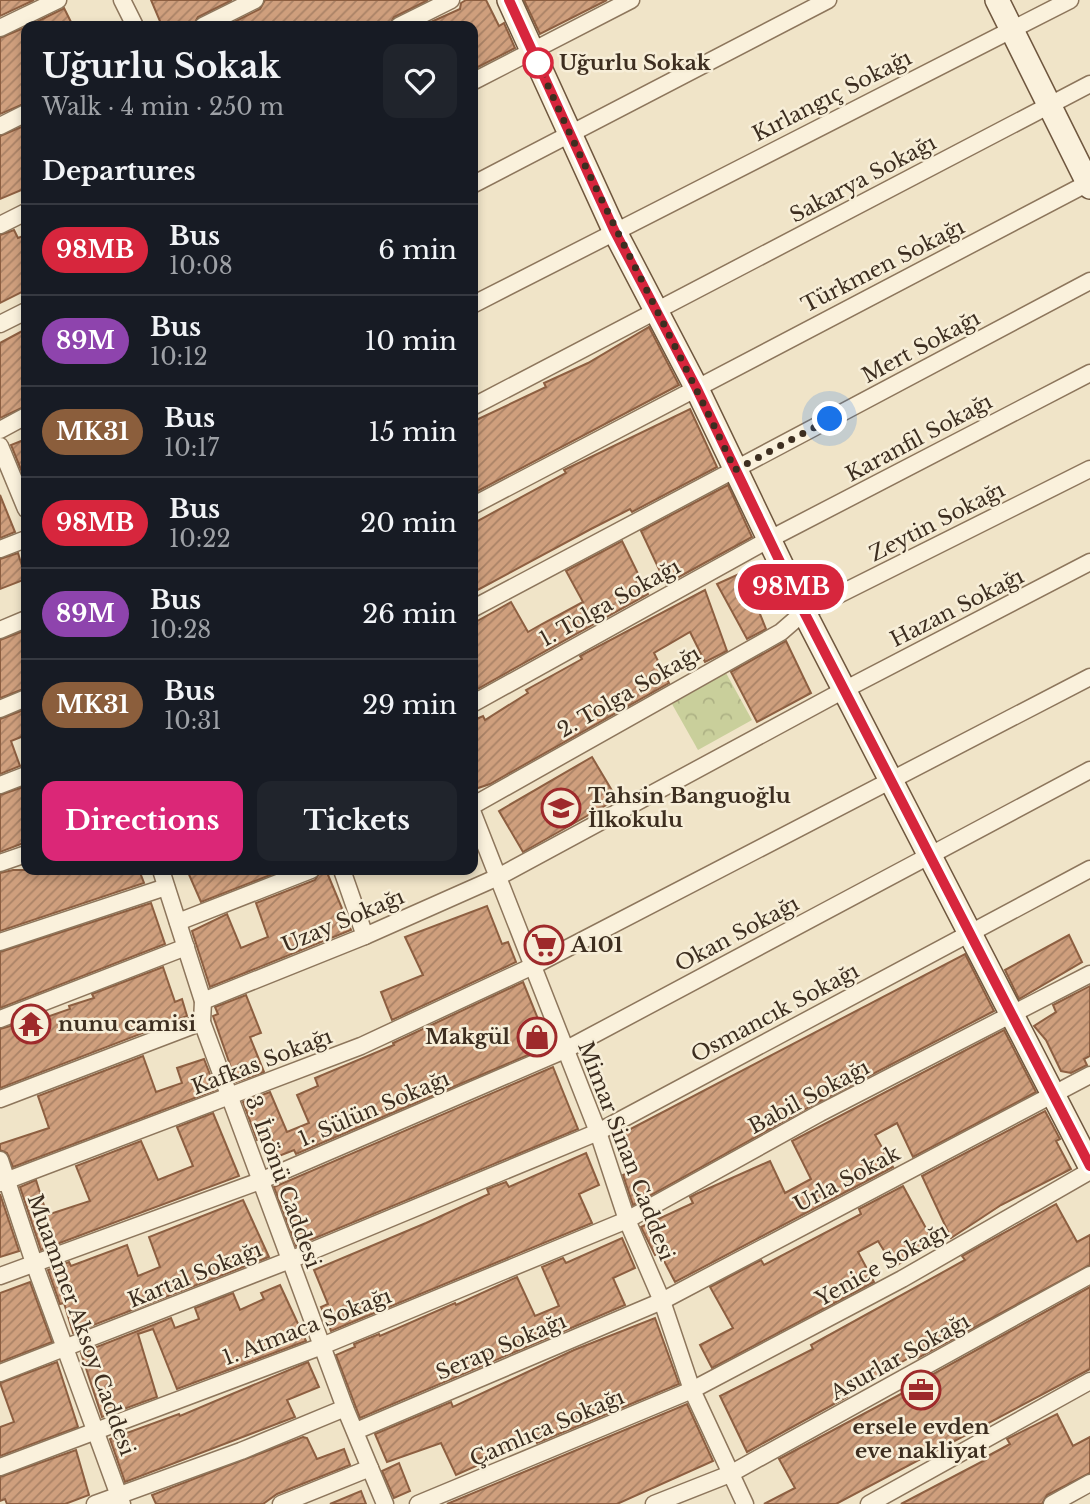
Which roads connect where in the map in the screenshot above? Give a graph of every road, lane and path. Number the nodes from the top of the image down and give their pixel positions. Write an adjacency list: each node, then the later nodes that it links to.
1 (58, 0): 13 (street)
2 (122, 0): 10 (street)
3 (255, 0): 11 (street)
4 (451, 0): 12 (street)
5 (509, 0): 15 (main road)
6 (631, 0): 15 (street)
7 (828, 0): 21 (street)
8 (997, 0): 14 (main road)
9 (1070, 0): 14 (street, Kırlangıç Sokağı)
10 (132, 21)
11 (213, 21)
12 (409, 21)
13 (0, 28)
14 (1012, 29): 18 (main road); 26 (street, Kırlangıç Sokağı)
15 (532, 50): 16 (street); 21 (main road)
16 (478, 79)
17 (1090, 84): 18 (street, Sakarya Sokağı)
18 (1049, 104): 23 (main road); 29 (street, Sakarya Sokağı)
19 (21, 116): 20 (street)
20 (0, 126)
21 (570, 136): 22 (street); 26 (main road)
22 (478, 182)
23 (1089, 184): 33 (street, Türkmen Sokağı)
24 (21, 214): 25 (street)
25 (0, 225)
26 (614, 230): 28 (street, Kırlangıç Sokağı); 29 (main road)
27 (1090, 281): 39 (street, Mert Sokağı)
28 (478, 302)
29 (657, 312): 33 (main road); 34 (street, Sakarya Sokağı)
30 (21, 314): 31 (street)
31 (0, 324)
32 (1090, 373): 42 (street, Karanfil Sokağı)
33 (696, 387): 39 (main road); 41 (street, Türkmen Sokağı)
34 (478, 404)
35 (21, 419): 36 (street)
36 (0, 430)
37 (2, 456): 40 (street)
38 (1090, 469): 47 (street, Zeytin Sokağı)
39 (735, 470): 42 (main road); 46 (street, Mert Sokağı)
40 (21, 498)
41 (478, 503)
42 (768, 540): 47 (main road); 53 (street, 1. Tolga Sokağı)
43 (21, 541): 44 (street)
44 (0, 549)
45 (1090, 562): 51 (street, Hazan Sokağı)
46 (478, 606)
47 (804, 612): 51 (main road); 59 (street, 2. Tolga Sokağı)
48 (21, 621): 49 (street)
49 (0, 629)
50 (1090, 677): 57 (street, Kafkas Sokağı)
51 (844, 690): 57 (main road); 68 (street, Hazan Sokağı)
52 (21, 700): 54 (street)
53 (478, 701)
54 (0, 709)
55 (1090, 770): 61 (street, Okan Sokağı)
56 (21, 777): 58 (street)
57 (890, 781): 61 (main road); 75 (street, Kafkas Sokağı)
58 (0, 785)
59 (478, 803)
60 (478, 826): 68 (street, Mimar Sinan Caddesi)
61 (929, 855): 71 (main road); 81 (street, Okan Sokağı)
62 (21, 856): 63 (street)
63 (0, 863)
64 (1090, 869): 71 (street, Osmancık Sokağı)
65 (162, 875): 69 (street, 3. İnönü Caddesi)
66 (298, 875): 70 (street)
67 (344, 875): 72 (street)
68 (498, 877): 72 (street, Uzay Sokağı); 75 (street, Mimar Sinan Caddesi)
69 (166, 887): 70 (street, 3. İnönü Caddesi); 73 (street)
70 (178, 922): 74 (street, 3. İnönü Caddesi)
71 (970, 930): 78 (main road); 86 (street, Osmancık Sokağı)
72 (365, 936): 77 (street, Uzay Sokağı)
73 (0, 942)
74 (186, 947): 77 (street, 3. İnönü Caddesi); 79 (street)
75 (533, 966): 81 (street, Mimar Sinan Caddesi); 84 (street, Kafkas Sokağı)
76 (1090, 974): 78 (street, Babil Sokağı)
77 (203, 1001): 80 (street, 3. İnönü Caddesi)
78 (1014, 1013): 83 (main road); 91 (street, Babil Sokağı)
79 (0, 1019)
80 (202, 1022): 84 (street, 3. İnönü Caddesi); 85 (street)
81 (565, 1050): 86 (street, Mimar Sinan Caddesi); 89 (street, 1. Sülün Sokağı)
82 (1090, 1075): 83 (street, Urla Sokak)
83 (1052, 1095): 88 (main road); 96 (street, Urla Sokak)
84 (229, 1097): 89 (street, 3. İnönü Caddesi); 90 (street, Kafkas Sokağı)
85 (0, 1099)
86 (598, 1132): 91 (street, Mimar Sinan Caddesi); 92 (street, Kartal Sokağı)
87 (0, 1160): 90 (street, Muammer Aksoy Caddesi)
88 (1090, 1168): 101 (street, Yenice Sokağı)
89 (260, 1181): 92 (street, 3. İnönü Caddesi); 93 (street, 1. Sülün Sokağı)
90 (4, 1182): 93 (street, Muammer Aksoy Caddesi)
91 (626, 1220): 96 (street, Mimar Sinan Caddesi); 97 (street, 1. Atmaca Sokağı)
92 (290, 1260): 97 (street, 3. İnönü Caddesi); 98 (street, Kartal Sokağı)
93 (34, 1263): 95 (street, 1. Sülün Sokağı); 98 (street, Muammer Aksoy Caddesi)
94 (1090, 1275): 107 (street, Asurlar Sokağı)
95 (0, 1276)
96 (662, 1301): 101 (street, Mimar Sinan Caddesi); 104 (street, Serap Sokağı)
97 (322, 1346): 102 (street, 3. İnönü Caddesi); 103 (street, 1. Atmaca Sokağı)
98 (68, 1349): 99 (street, Kartal Sokağı); 103 (street, Muammer Aksoy Caddesi)
99 (0, 1373)
100 (1090, 1381): 116 (street)
101 (692, 1390): 107 (street, Mimar Sinan Caddesi); 113 (street, Çamlıca Sokağı)
102 (345, 1408): 104 (street, 3. İnönü Caddesi); 109 (street)
103 (96, 1430): 105 (street, 1. Atmaca Sokağı); 109 (street, Muammer Aksoy Caddesi)
104 (356, 1431): 106 (street, 3. İnönü Caddesi)
105 (0, 1467)
106 (370, 1468): 111 (street); 112 (street, 3. İnönü Caddesi)
107 (730, 1474): 114 (street, Asurlar Sokağı); 115 (street, Mimar Sinan Caddesi)
108 (1090, 1483): 117 (street)
109 (120, 1499): 110 (street)
110 (95, 1504)
111 (281, 1504)
112 (385, 1504)
113 (418, 1504)
114 (654, 1504)
115 (745, 1504)
116 (869, 1504)
117 (1052, 1504)

